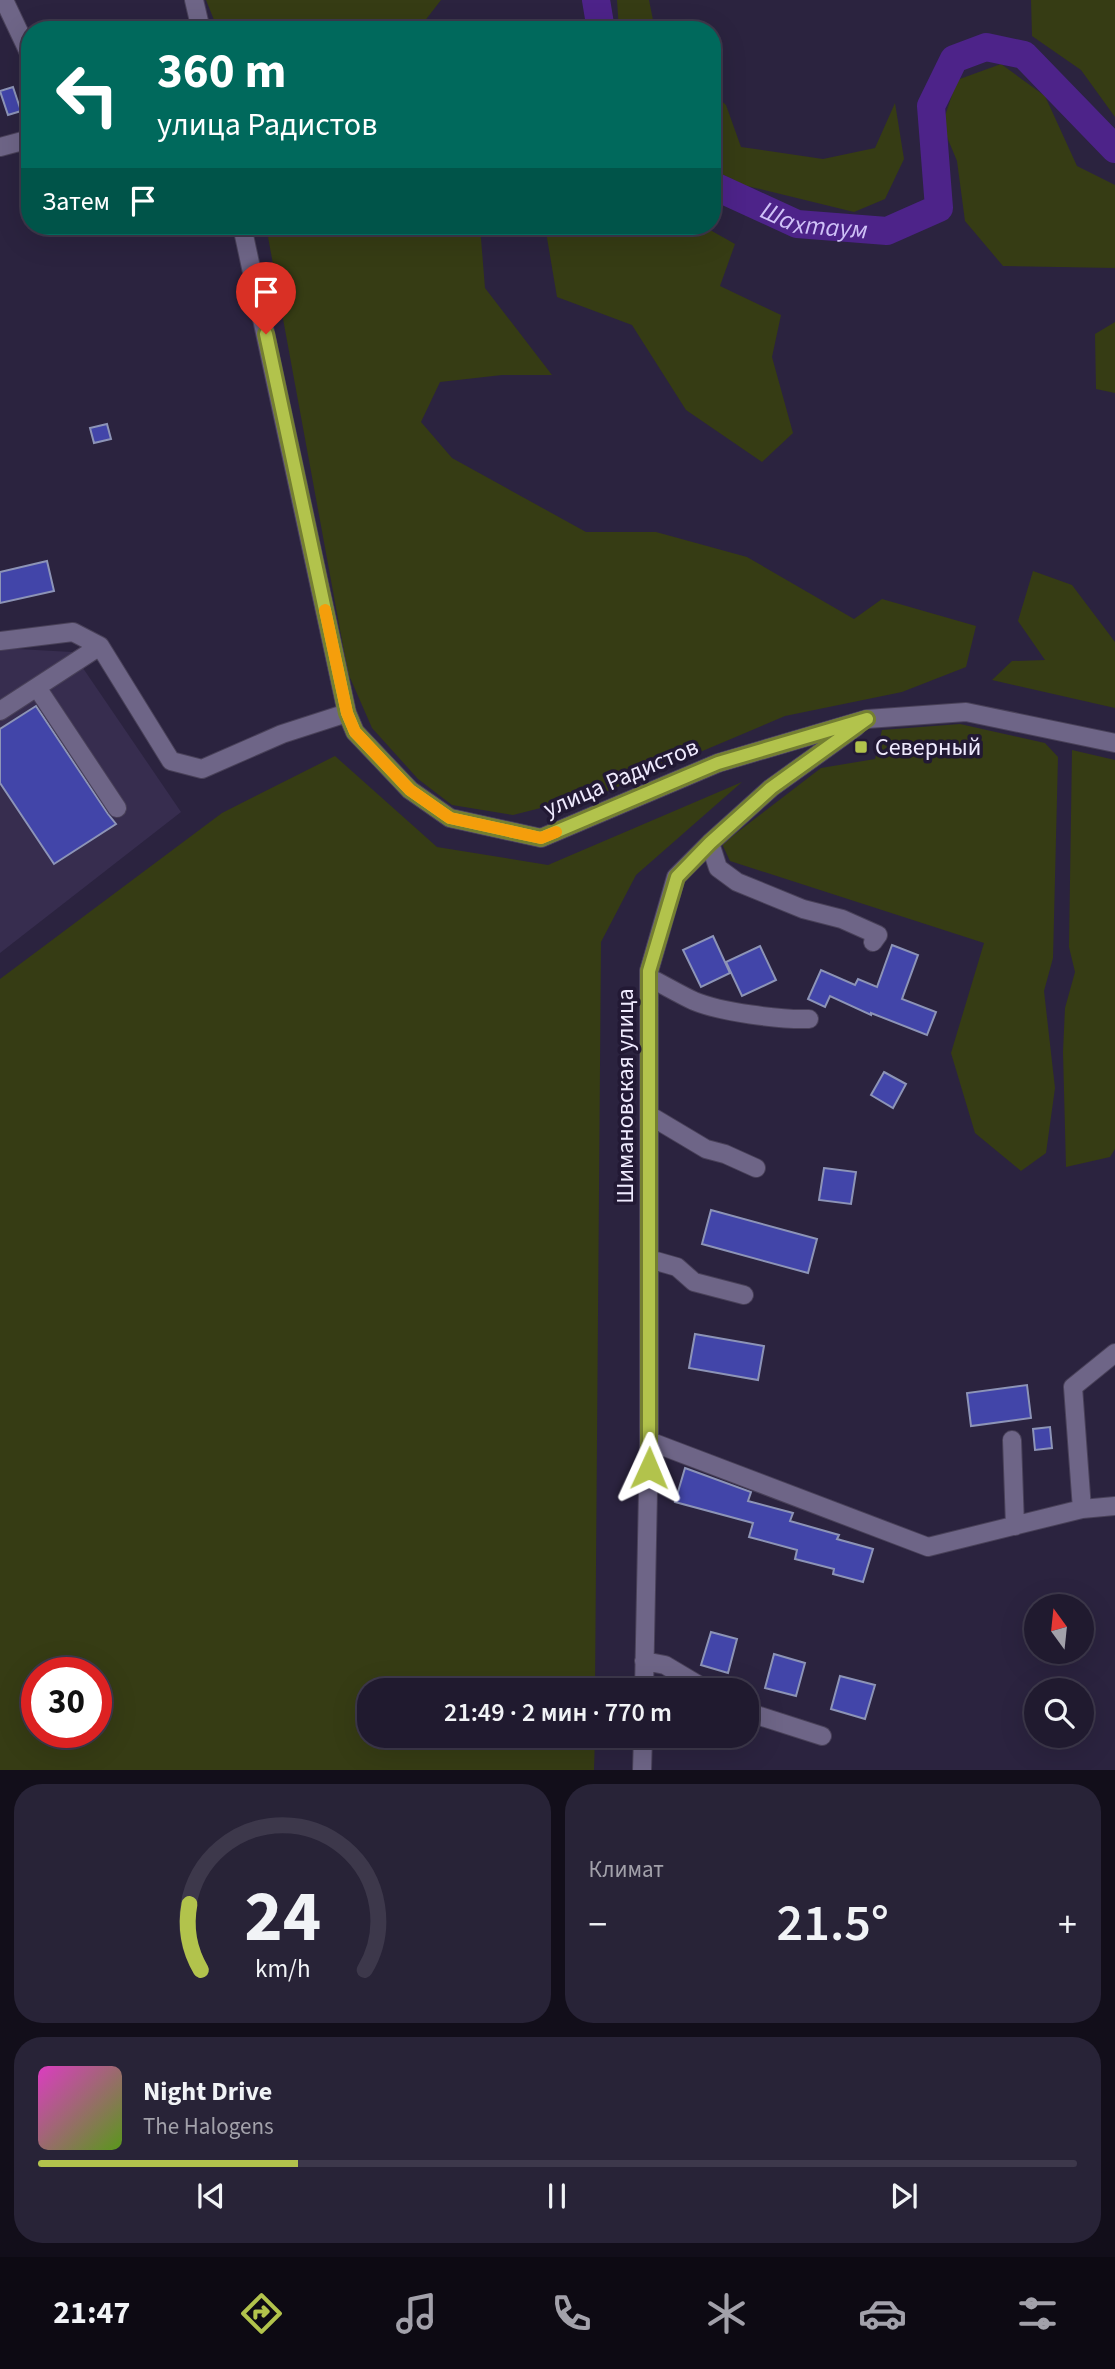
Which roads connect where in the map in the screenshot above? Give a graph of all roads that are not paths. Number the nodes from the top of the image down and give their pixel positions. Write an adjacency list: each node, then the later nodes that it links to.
1 (4, 0): 4 (street)
2 (194, 0): 3 (street)
3 (199, 21)
4 (21, 36)
5 (21, 141): 6 (street)
6 (0, 147)
7 (245, 235): 12 (street, улица Радистов)
8 (0, 641): 9 (street)
9 (100, 646): 10 (street); 12 (street)
10 (38, 688): 11 (street); 15 (street)
11 (0, 711)
12 (347, 713): 13 (street, улица Радистов)
13 (867, 719): 14 (street, улица Радистов); 16 (street, Шимановская улица)
14 (1115, 743)
15 (117, 807)
16 (710, 843): 17 (street); 18 (street, Шимановская улица)
17 (873, 942)
18 (650, 978): 19 (street); 20 (street, Шимановская улица)
19 (809, 1019)
20 (649, 1115): 21 (street); 22 (street, Шимановская улица)
21 (756, 1168)
22 (649, 1259): 23 (street); 26 (street, Шимановская улица)
23 (744, 1295)
24 (1115, 1353): 28 (street)
25 (1012, 1440): 29 (street)
26 (649, 1441): 29 (street); 30 (street, Шимановская улица)
27 (1115, 1506): 28 (street)
28 (1082, 1509): 29 (street)
29 (1014, 1526)
30 (644, 1661): 31 (street, Шимановская улица); 32 (street)
31 (644, 1678)
32 (687, 1678)
33 (759, 1716): 34 (street)
34 (822, 1736)
35 (643, 1748): 36 (street)
36 (642, 1770)

